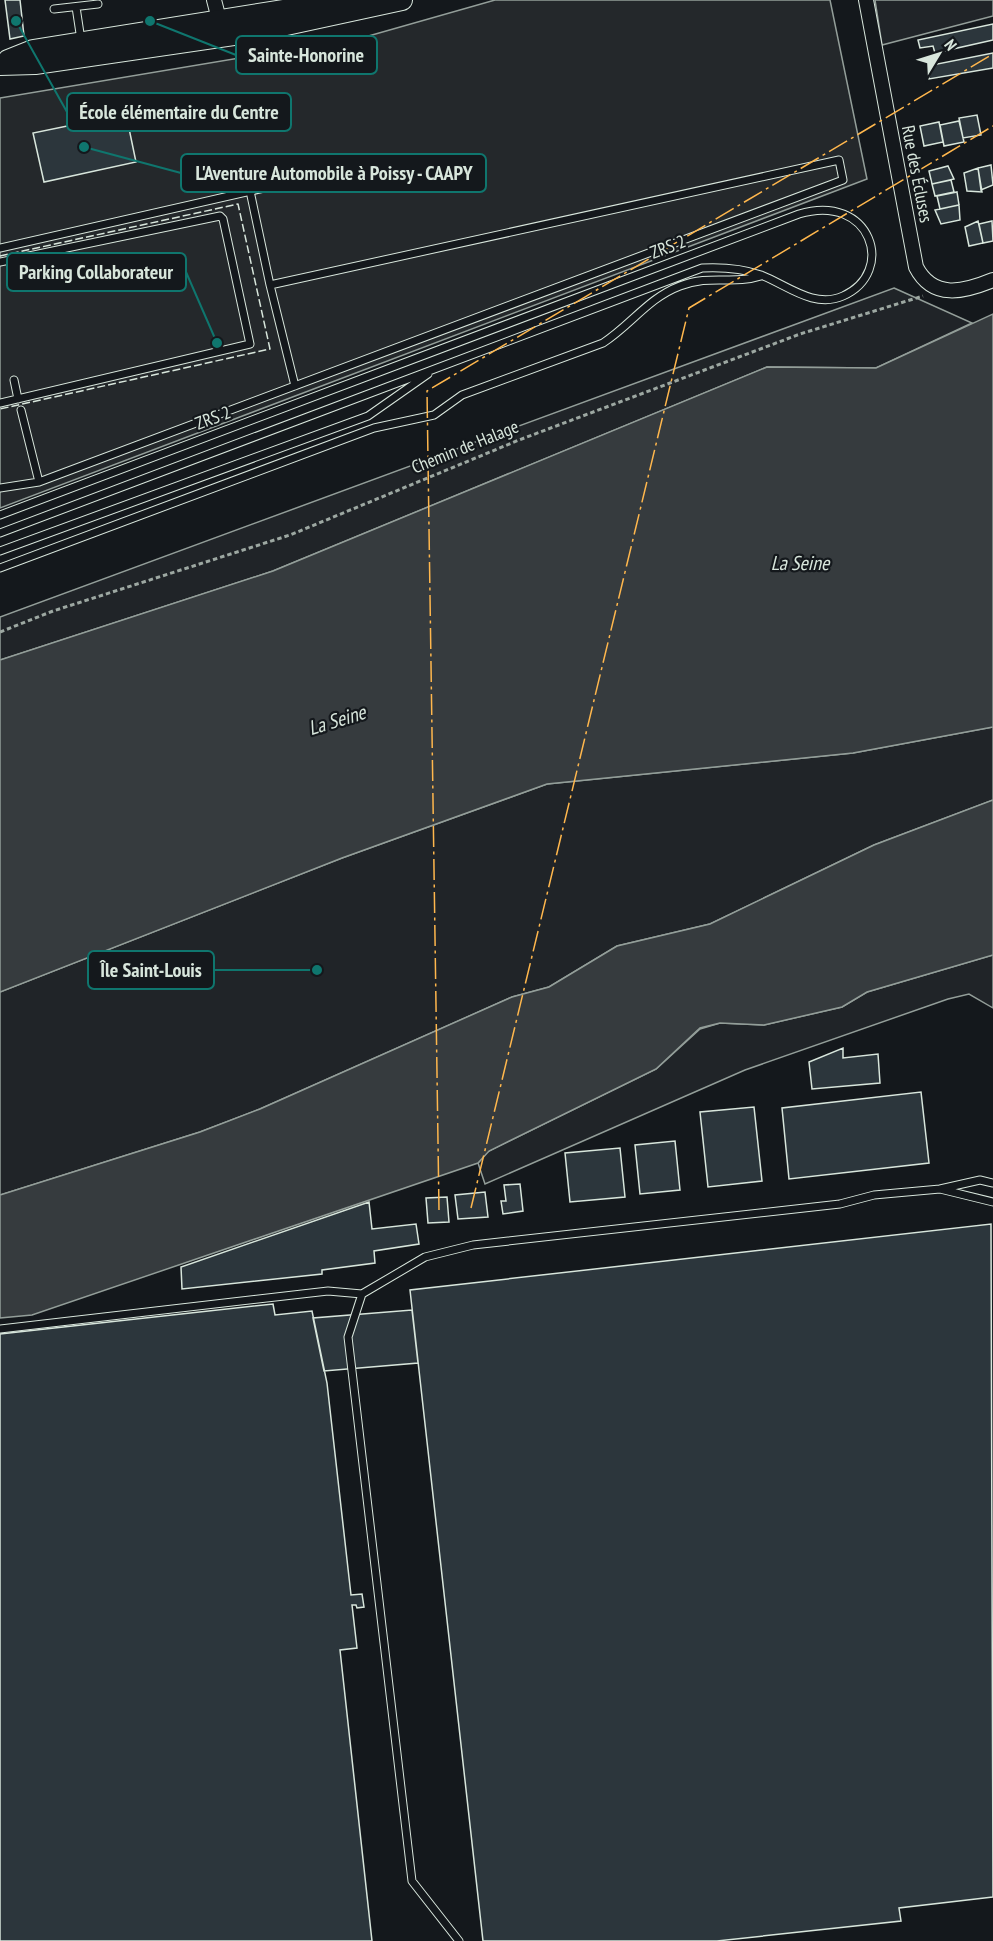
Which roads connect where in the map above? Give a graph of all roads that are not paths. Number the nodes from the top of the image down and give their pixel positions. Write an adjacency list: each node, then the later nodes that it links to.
1 (214, 0): 8 (street)
2 (346, 0): 8 (main road)
3 (402, 0): 8 (main road)
4 (866, 0): 16 (street, Rue des Écluses)
5 (98, 4): 6 (lane)
6 (76, 7): 7 (lane); 9 (lane)
7 (54, 9)
8 (221, 28): 9 (main road)
9 (82, 50): 10 (main road)
10 (0, 64)
11 (286, 183): 12 (lane)
12 (250, 191): 13 (lane); 17 (lane)
13 (0, 248)
14 (0, 262): 21 (lane)
15 (762, 276): 18 (lane, ZRS 2); 26 (lane, ZRS 2); 29 (lane)
16 (993, 280)
17 (270, 285): 20 (lane); 20 (lane)
18 (436, 369): 27 (lane, ZRS 2); 28 (lane, ZRS 2)
19 (14, 380): 21 (lane)
20 (295, 386): 24 (lane)
21 (18, 399): 22 (lane)
22 (0, 403)
23 (21, 410): 24 (lane)
24 (39, 482): 25 (lane)
25 (0, 488)
26 (0, 514)
27 (0, 533)
28 (0, 551)
29 (0, 568)
30 (993, 1183): 31 (lane)
31 (940, 1189): 32 (lane); 33 (lane)
32 (993, 1202)
33 (362, 1294): 34 (lane); 35 (lane)
34 (0, 1329)
35 (459, 1941)

